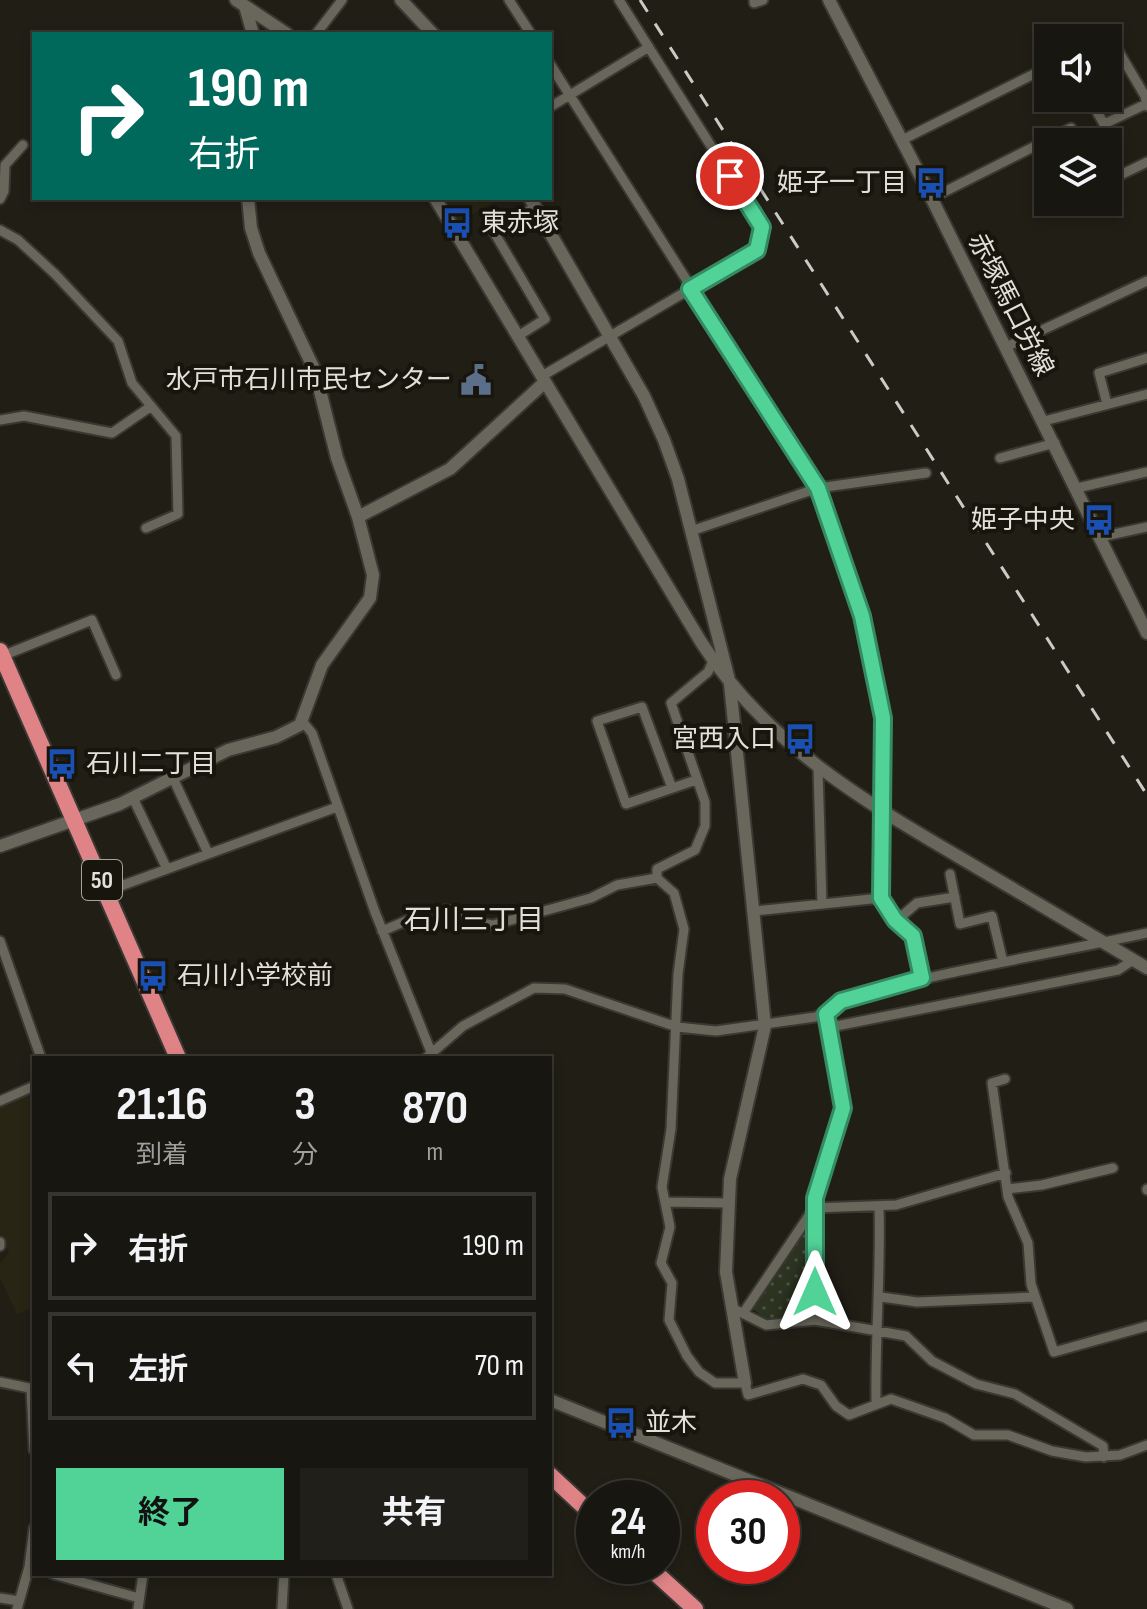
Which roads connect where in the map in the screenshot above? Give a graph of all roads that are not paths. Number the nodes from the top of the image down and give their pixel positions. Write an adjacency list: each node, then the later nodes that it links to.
1 (342, 0): 11 (street)
2 (401, 0): 12 (street)
3 (509, 0): 13 (street)
4 (619, 0): 14 (street)
5 (754, 0): 6 (street)
6 (763, 0)
7 (831, 1): 22 (street, 赤塚馬口労線)
8 (240, 3): 9 (street); 10 (street)
9 (252, 32)
10 (284, 32)
11 (318, 32)
12 (431, 32)
13 (530, 32)
14 (649, 47): 18 (street); 34 (street)
15 (1122, 57): 19 (street)
16 (552, 67): 18 (street)
17 (1034, 74): 22 (street)
18 (569, 95): 20 (street); 34 (street)
19 (1146, 105): 21 (street)
20 (552, 106)
21 (1097, 112)
22 (902, 140): 27 (street, 赤塚馬口労線)
23 (23, 145): 28 (street)
24 (1034, 147): 27 (street)
25 (1147, 162): 26 (street)
26 (1122, 174)
27 (932, 198): 37 (street, 赤塚馬口労線)
28 (0, 199)
29 (248, 200): 51 (street)
30 (436, 200): 35 (street)
31 (532, 202): 35 (street); 36 (street)
32 (0, 230): 42 (street)
33 (1147, 281): 37 (street)
34 (690, 289): 36 (street); 49 (street)
35 (518, 336): 39 (street)
36 (610, 336): 39 (street); 54 (street)
37 (1006, 347): 44 (street, 赤塚馬口労線)
38 (1147, 358): 41 (street)
39 (544, 379): 51 (street); 58 (street)
40 (1147, 394): 41 (street)
41 (1107, 404): 44 (street)
42 (150, 407): 43 (street); 53 (street)
43 (0, 420)
44 (1044, 421): 45 (street, 赤塚馬口労線)
45 (1055, 443): 46 (street); 50 (street, 赤塚馬口労線)
46 (1000, 458)
47 (1147, 472): 50 (street)
48 (926, 473): 49 (street)
49 (818, 488): 54 (street); 68 (street)
50 (1077, 488): 55 (street, 赤塚馬口労線)
51 (358, 517): 61 (street)
52 (1147, 527): 55 (street)
53 (146, 528)
54 (691, 531): 60 (street)
55 (1100, 537): 56 (street, 赤塚馬口労線)
56 (1147, 633)
57 (1, 653): 59 (street); 69 (highway, 50)
58 (713, 661): 60 (street); 64 (street)
59 (116, 675)
60 (730, 684): 62 (street); 79 (street)
61 (303, 722): 63 (street); 67 (street)
62 (818, 769): 68 (street); 78 (street)
63 (172, 776): 66 (street); 71 (street)
64 (696, 780): 65 (street); 74 (street)
65 (672, 788): 65 (street)
66 (133, 798): 69 (street); 72 (street)
67 (337, 807): 71 (street); 81 (street)
68 (884, 813): 77 (street); 84 (street)
69 (76, 819): 70 (street); 75 (highway, 50)
70 (0, 846)
71 (208, 853): 72 (street)
72 (167, 869): 75 (street)
73 (950, 874): 76 (street)
74 (657, 878): 81 (street); 91 (street)
75 (107, 891): 95 (highway, 50)
76 (955, 897): 80 (street); 86 (street)
77 (881, 898): 78 (street); 80 (street)
78 (822, 904): 79 (street)
79 (755, 911): 90 (street)
80 (896, 921): 88 (street)
81 (382, 931): 93 (street)
82 (1147, 933): 84 (street)
83 (0, 941): 94 (street)
84 (1103, 942): 85 (street); 86 (street)
85 (1133, 960): 87 (street); 92 (street)
86 (1003, 962): 88 (street)
87 (1147, 968)
88 (922, 978): 89 (street)
89 (826, 1014): 90 (street); 92 (street)
90 (765, 1026): 91 (street); 103 (street)
91 (677, 1027): 93 (street); 102 (street)
92 (831, 1027): 105 (street)
93 (428, 1055)
94 (40, 1056)
95 (177, 1056)
96 (1005, 1079): 100 (street)
97 (32, 1087): 98 (street)
98 (0, 1101)
99 (1113, 1168): 101 (street)
100 (1006, 1173): 101 (street); 104 (street)
101 (1007, 1189): 107 (street)
102 (666, 1202): 103 (street); 113 (street)
103 (728, 1203): 108 (street)
104 (879, 1206): 105 (street); 106 (street)
105 (814, 1208): 108 (street); 109 (street)
106 (881, 1297): 107 (street); 111 (street)
107 (1034, 1297): 110 (street)
108 (738, 1310): 109 (street); 113 (street)
109 (815, 1320): 111 (street)
110 (1147, 1326)
111 (875, 1331): 116 (street); 118 (street)
112 (0, 1382): 114 (street)
113 (745, 1383): 116 (street)
114 (32, 1389)
115 (552, 1401): 133 (street)
116 (876, 1403): 118 (street)
117 (1147, 1445): 118 (street)
118 (1104, 1457)
119 (552, 1477): 120 (highway)
120 (576, 1499)
121 (32, 1568): 129 (street)
122 (59, 1576): 128 (street)
123 (143, 1576): 128 (street)
124 (284, 1576): 130 (street)
125 (337, 1576): 131 (street)
126 (668, 1584): 132 (highway)
127 (0, 1598): 129 (street)
128 (139, 1604)
129 (18, 1605)
130 (282, 1609)
131 (348, 1609)
132 (695, 1609)
133 (1067, 1609)

